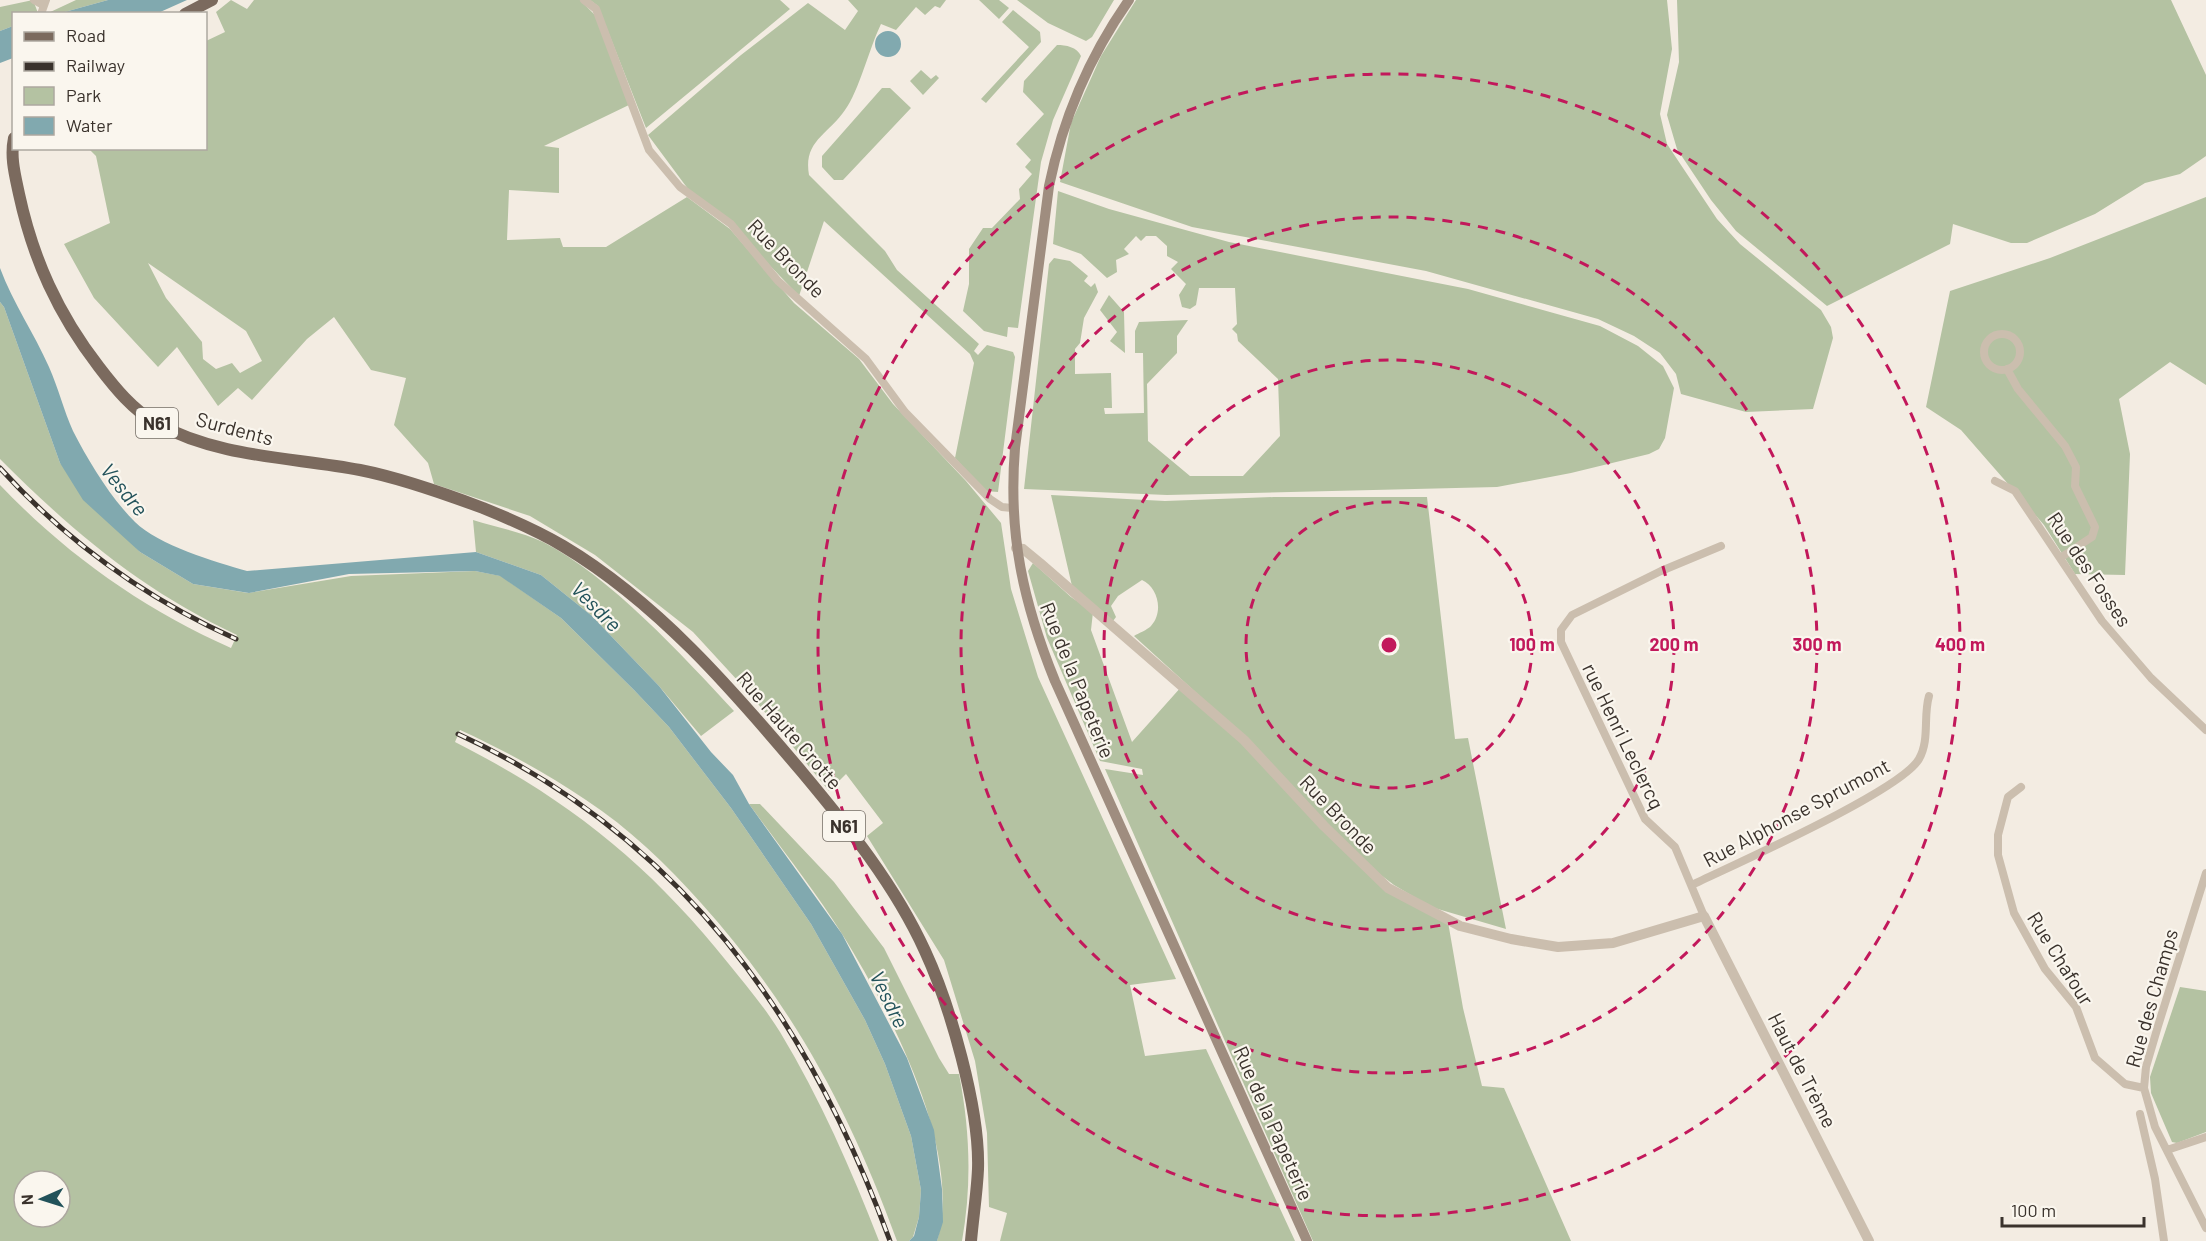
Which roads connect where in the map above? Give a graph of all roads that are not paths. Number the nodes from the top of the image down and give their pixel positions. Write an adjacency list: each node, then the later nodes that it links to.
1 (34, 0): 5 (street)
2 (212, 0): 6 (main road)
3 (584, 0): 10 (street, Rue Bronde)
4 (1129, 0): 10 (main road, Rue de la Papeterie)
5 (43, 6)
6 (189, 12)
7 (14, 150): 11 (main road, Surdents / N61)
8 (2007, 369): 8 (street); 14 (street)
9 (1995, 481): 14 (street, Rue des Fosses)
10 (1012, 508): 13 (main road, Rue de la Papeterie)
11 (519, 524): 26 (main road, Rue Haute Crotte / N61)
12 (1721, 546): 19 (street, rue Henri Leclercq)
13 (1016, 548): 20 (street, Rue Bronde); 27 (main road, Rue de la Papeterie)
14 (2060, 558): 16 (street, Rue des Fosses)
15 (1929, 696): 19 (street, Rue Alphonse Sprumont)
16 (2206, 730)
17 (2021, 787): 21 (street, Rue Chafour)
18 (2206, 873): 21 (street, Rue des Champs)
19 (1692, 885): 20 (street, rue Henri Leclercq)
20 (1704, 916): 28 (street, Haut de Trème)
21 (2144, 1088): 24 (street, Rue des Champs)
22 (2140, 1114): 29 (street)
23 (2206, 1137): 24 (street)
24 (2167, 1150): 25 (street, Rue des Champs)
25 (2206, 1228)
26 (971, 1241)
27 (1308, 1241)
28 (1869, 1241)
29 (2164, 1241)

